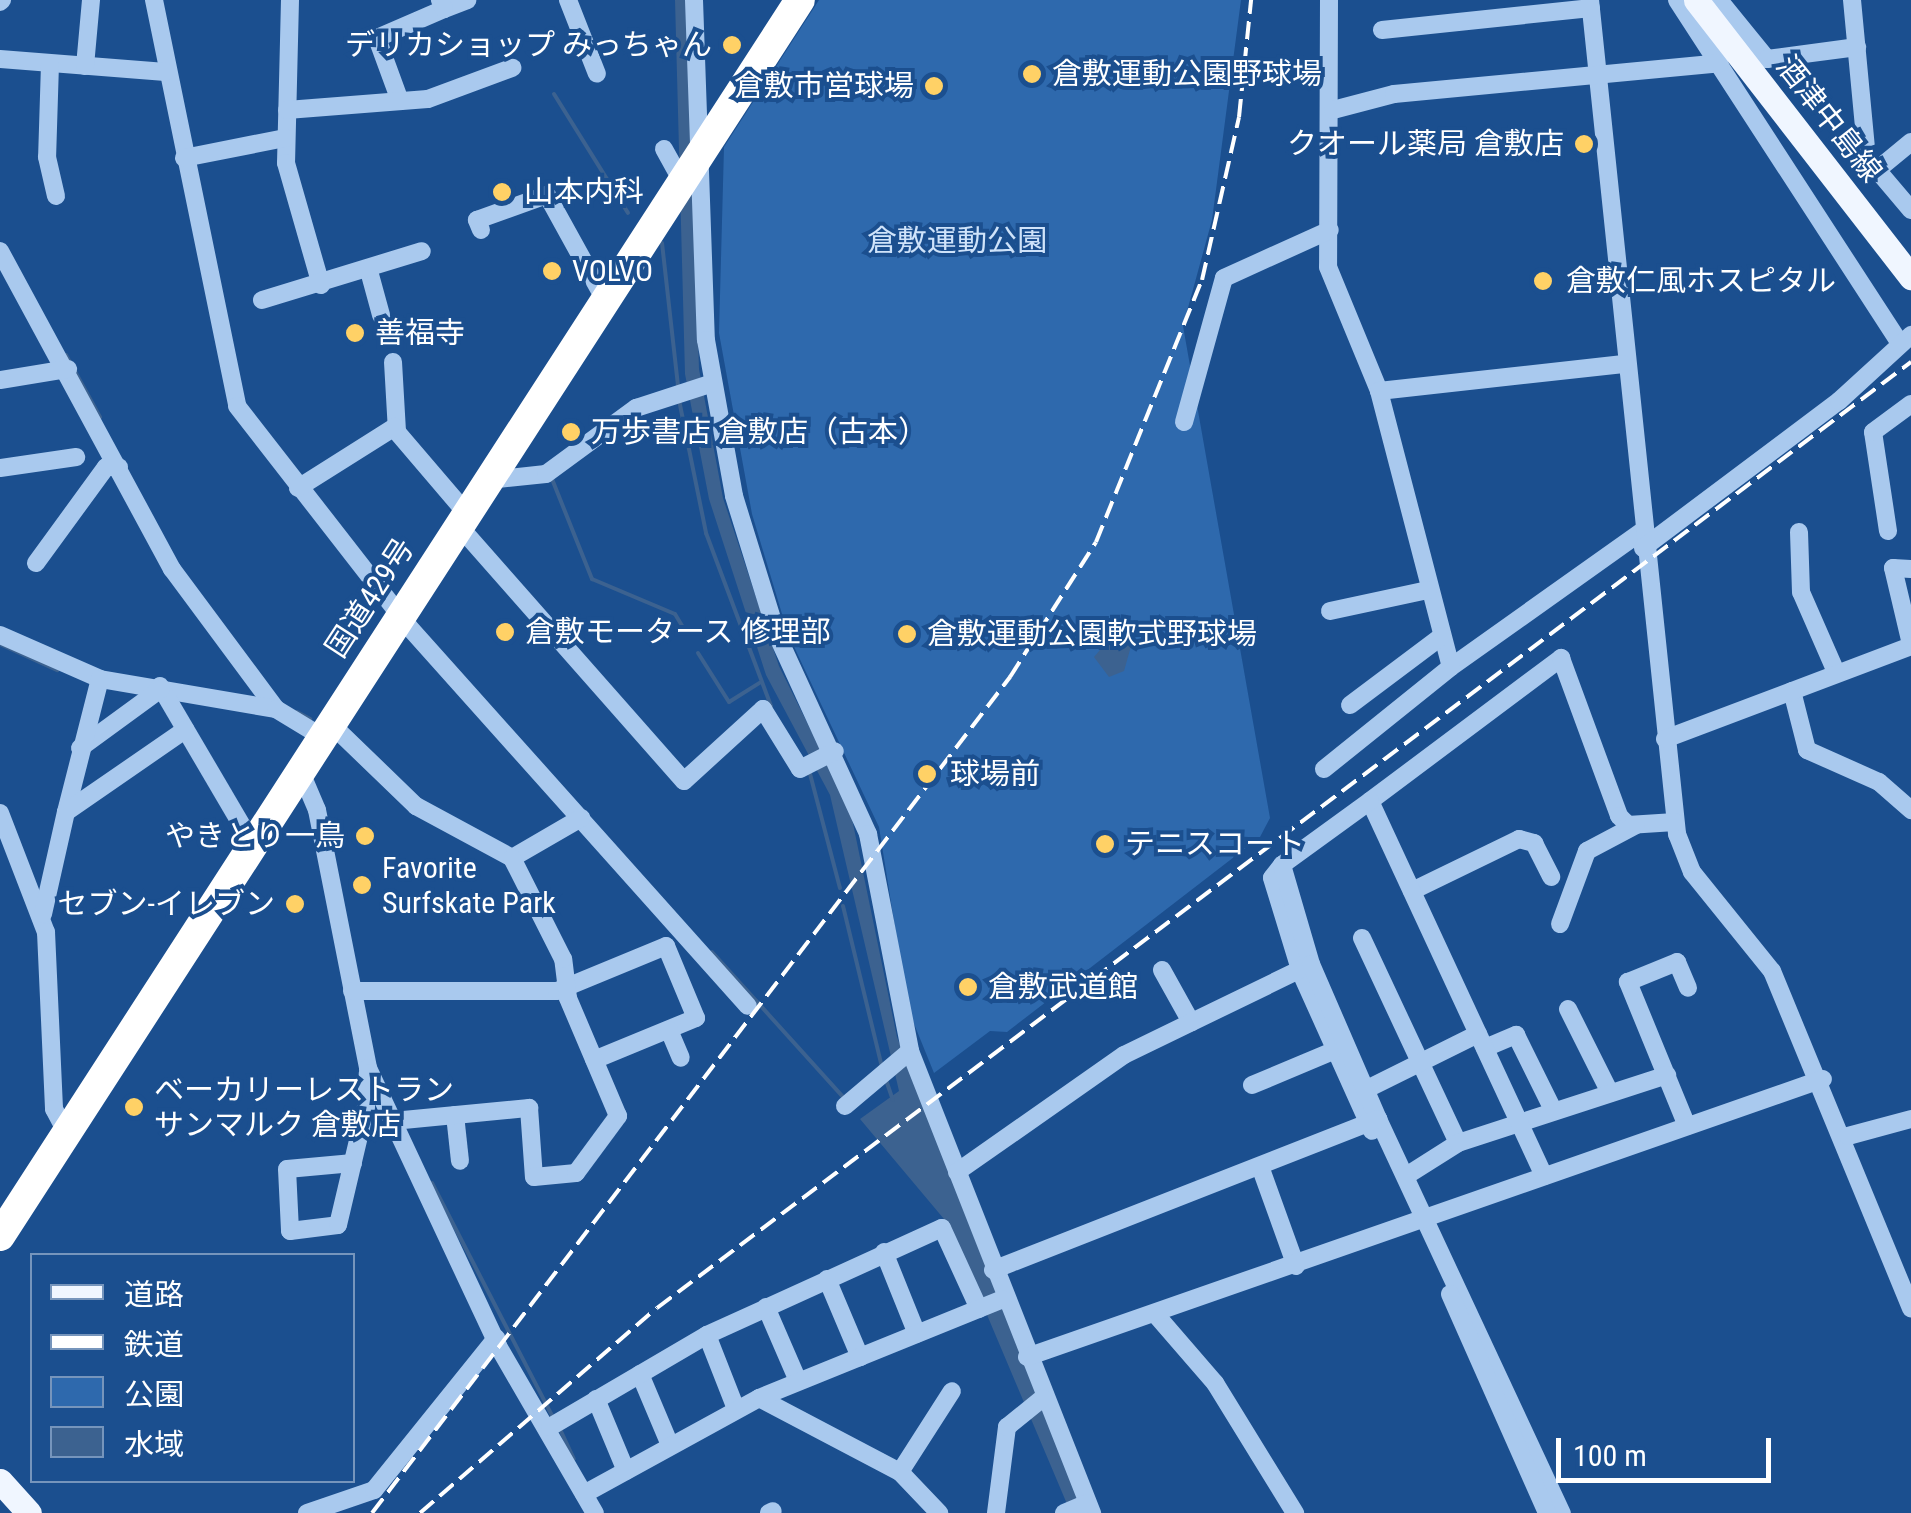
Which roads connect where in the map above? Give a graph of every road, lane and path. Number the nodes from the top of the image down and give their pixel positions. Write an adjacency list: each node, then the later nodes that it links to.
1 (90, 0): 20 (street)
2 (154, 0): 22 (street)
3 (290, 0): 26 (street)
4 (466, 0): 14 (street)
5 (568, 0): 23 (street)
6 (694, 0): 31 (street)
7 (800, 0): 31 (highway, 国道429号)
8 (1330, 0): 27 (street)
9 (1676, 0): 18 (street)
10 (1696, 0): 42 (main road, 酒津中島線)
11 (1719, 0): 16 (street)
12 (1852, 0): 16 (street)
13 (1591, 4): 15 (street); 24 (street)
14 (442, 5): 25 (street)
15 (1382, 30)
16 (1857, 47): 33 (street)
17 (0, 59): 19 (street)
18 (1720, 63): 24 (street); 47 (street)
19 (50, 64): 20 (street); 35 (street)
20 (84, 66): 22 (street)
21 (512, 68): 25 (street)
22 (165, 72): 32 (street)
23 (597, 74)
24 (1597, 74): 27 (street); 49 (street)
25 (400, 101): 26 (street)
26 (287, 110): 28 (street)
27 (1332, 110): 38 (street)
28 (285, 138): 32 (street); 43 (street)
29 (1911, 142): 33 (street)
30 (664, 149): 34 (street)
31 (700, 152): 34 (highway, 国道429号); 52 (street)
32 (187, 158): 61 (street)
33 (1877, 170): 36 (street)
34 (682, 180): 45 (highway, 国道429号)
35 (56, 196)
36 (1911, 210)
37 (481, 230): 45 (street)
38 (1330, 230): 53 (street); 55 (street)
39 (0, 251): 50 (street)
40 (422, 251): 41 (street)
41 (369, 271): 43 (street); 46 (street)
42 (1911, 277)
43 (321, 284): 44 (street)
44 (262, 300)
45 (605, 300): 60 (highway, 国道429号)
46 (381, 315)
47 (1905, 339): 65 (street)
48 (393, 362): 56 (street)
49 (1624, 364): 53 (street); 65 (street)
50 (68, 369): 51 (street); 58 (street)
51 (0, 380)
52 (691, 389): 60 (street); 85 (street)
53 (1379, 391): 68 (street)
54 (1911, 404): 63 (street)
55 (1184, 422)
56 (395, 427): 61 (street); 62 (street)
57 (76, 457): 59 (street)
58 (119, 467): 66 (street); 80 (street)
59 (0, 468)
60 (488, 480): 62 (highway, 国道429号)
61 (302, 486): 70 (street)
62 (463, 520): 70 (highway, 国道429号); 85 (street)
63 (1888, 531)
64 (1799, 532): 75 (street)
65 (1642, 540): 74 (street); 83 (street)
66 (36, 562)
67 (1911, 569): 73 (street)
68 (1428, 590): 69 (street); 72 (street)
69 (1330, 611)
70 (400, 615): 82 (highway, 国道429号); 92 (street)
71 (0, 635): 76 (street)
72 (1442, 636): 74 (street); 79 (street)
73 (1911, 645): 75 (street)
74 (1451, 666): 87 (street)
75 (1836, 672): 78 (street)
76 (100, 680): 77 (street); 84 (street)
77 (161, 688): 80 (street); 81 (street); 84 (street)
78 (1792, 690): 83 (street); 89 (street)
79 (1350, 706)
80 (276, 709): 82 (street)
81 (185, 730): 90 (street); 96 (street)
82 (326, 730): 86 (highway, 国道429号); 97 (street)
83 (1665, 739): 93 (street)
84 (80, 748): 90 (street)
85 (832, 752): 116 (street)
86 (300, 770): 96 (highway, 国道429号); 109 (street)
87 (1324, 770)
88 (1370, 800): 94 (street); 99 (street); 105 (street)
89 (1911, 810)
90 (66, 812): 100 (street)
91 (0, 813): 95 (street)
92 (581, 818): 97 (street); 102 (street)
93 (1676, 822): 94 (street); 122 (street)
94 (1636, 825): 101 (street)
95 (4, 836): 100 (street)
96 (252, 843): 134 (highway, 国道429号)
97 (512, 858): 108 (street)
98 (1551, 877): 99 (street)
99 (1412, 892): 114 (street)
100 (42, 920): 134 (street)
101 (1560, 924)
102 (688, 937): 104 (street); 110 (street)
103 (1362, 938): 119 (street)
104 (666, 946): 108 (street); 113 (street)
105 (1305, 966): 112 (street); 115 (street); 124 (street)
106 (1162, 970): 112 (street)
107 (1688, 988): 121 (street)
108 (566, 990): 109 (street); 118 (street)
109 (356, 991): 120 (street)
110 (748, 1006)
111 (1568, 1010): 125 (street)
112 (1191, 1022): 140 (street)
113 (669, 1030): 117 (street); 118 (street)
114 (1481, 1042): 119 (street); 127 (street); 132 (street)
115 (1332, 1052): 123 (street); 131 (street)
116 (908, 1053): 126 (street); 140 (street)
117 (681, 1058)
118 (594, 1060): 128 (street)
119 (1419, 1062): 124 (street); 136 (street)
120 (368, 1068): 130 (street); 138 (street)
121 (1667, 1075): 125 (street); 133 (street)
122 (1824, 1079): 133 (street); 135 (street)
123 (1252, 1085)
124 (1366, 1089): 131 (street)
125 (1610, 1093): 127 (street)
126 (848, 1103)
127 (1553, 1110): 132 (street)
128 (455, 1116): 130 (street); 137 (street)
129 (1911, 1119): 135 (street)
130 (398, 1120): 156 (street)
131 (1373, 1121): 139 (street); 141 (street); 143 (street)
132 (1518, 1121): 136 (street); 142 (street)
133 (1688, 1126): 142 (street)
134 (65, 1130): 145 (highway, 国道429号)
135 (1848, 1136): 152 (street)
136 (1458, 1143): 141 (street)
137 (460, 1161)
138 (353, 1164): 138 (street)
139 (1261, 1169): 147 (street); 148 (street)
140 (957, 1172): 144 (street)
141 (1406, 1176): 143 (street)
142 (1544, 1176): 143 (street)
143 (1422, 1220): 147 (street); 181 (street); 182 (street)
144 (964, 1235): 146 (street); 148 (street); 150 (street)
145 (0, 1236)
146 (884, 1252): 149 (street); 154 (street)
147 (1296, 1266): 153 (street)
148 (993, 1270): 150 (street)
149 (827, 1279): 151 (street); 157 (street)
150 (991, 1304): 154 (street); 158 (street)
151 (766, 1306): 155 (street); 160 (street)
152 (1911, 1308)
153 (1158, 1316): 158 (street); 180 (street)
154 (917, 1334): 157 (street)
155 (707, 1335): 159 (street); 165 (street)
156 (496, 1338): 166 (street); 176 (street)
157 (860, 1357): 160 (street)
158 (1027, 1358): 164 (street)
159 (640, 1374): 163 (street); 167 (street)
160 (798, 1381): 162 (street)
161 (952, 1390): 169 (street)
162 (759, 1398): 165 (street); 169 (street)
163 (596, 1399): 166 (street); 168 (street)
164 (1034, 1402): 173 (street); 179 (street)
165 (736, 1408): 167 (street)
166 (555, 1424): 171 (street)
167 (670, 1445): 168 (street)
168 (626, 1471): 171 (street)
169 (900, 1472): 178 (street)
170 (0, 1481): 175 (main road)
171 (587, 1492): 177 (street)
172 (0, 1506): 174 (main road)
173 (1079, 1509)
174 (6, 1513)
175 (29, 1513)
176 (306, 1513)
177 (595, 1513)
178 (939, 1513)
179 (996, 1513)
180 (1295, 1513)
181 (1547, 1513)
182 (1562, 1513)

